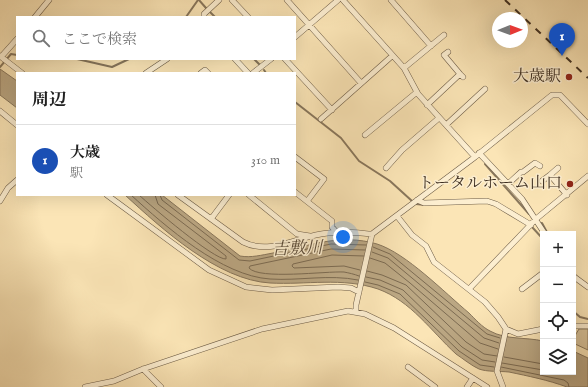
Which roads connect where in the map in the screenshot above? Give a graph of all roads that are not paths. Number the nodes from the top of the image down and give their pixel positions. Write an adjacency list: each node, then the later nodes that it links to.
1 (49, 0): 8 (street)
2 (219, 0): 9 (street)
3 (232, 0): 10 (street)
4 (287, 0): 11 (street)
5 (338, 0): 11 (street)
6 (343, 0): 17 (street)
7 (391, 0): 15 (street)
8 (36, 16)
9 (204, 16)
10 (247, 16)
11 (309, 24): 13 (street); 28 (street)
12 (444, 35): 15 (street)
13 (296, 36)
14 (16, 40): 18 (street)
15 (431, 46): 23 (street)
16 (444, 55): 31 (street)
17 (392, 56): 23 (street); 28 (street)
18 (1, 57): 24 (street)
19 (165, 60): 25 (street)
20 (235, 60): 26 (street)
21 (270, 60): 27 (street)
22 (286, 60): 32 (street)
23 (404, 68): 30 (street)
24 (21, 72)
25 (147, 72)
26 (247, 72)
27 (255, 72)
28 (361, 83): 32 (street)
29 (485, 89): 38 (street)
30 (417, 92): 31 (street); 39 (street)
31 (427, 105): 34 (street)
32 (332, 110): 35 (street)
33 (0, 111): 36 (street)
34 (439, 118): 38 (street); 44 (street)
35 (321, 119)
36 (16, 124)
37 (588, 124): 40 (street)
38 (446, 125): 41 (street)
39 (365, 135)
40 (479, 153): 41 (street); 50 (street)
41 (475, 157): 58 (street)
42 (296, 158): 57 (street)
43 (540, 166): 50 (street)
44 (386, 168)
45 (558, 168): 46 (street)
46 (550, 175): 49 (street); 52 (street)
47 (588, 176): 52 (street)
48 (16, 181): 59 (street)
49 (542, 181)
50 (508, 184): 62 (street)
51 (296, 193): 57 (street)
52 (567, 195): 62 (street)
53 (108, 196): 73 (street)
54 (179, 196): 61 (street)
55 (229, 196): 61 (street)
56 (250, 196): 66 (street)
57 (308, 200): 65 (street)
58 (417, 200): 60 (street); 63 (street)
59 (0, 201)
60 (397, 216): 67 (street); 71 (street)
61 (211, 219): 66 (street)
62 (536, 219): 63 (street); 64 (street)
63 (531, 225): 71 (street)
64 (543, 231)
65 (337, 233): 66 (street); 67 (street)
66 (313, 236)
67 (371, 237): 73 (street)
68 (540, 275): 72 (street)
69 (576, 278): 70 (street)
70 (588, 287)
71 (470, 288): 78 (street)
72 (522, 289)
73 (359, 292): 74 (street)
74 (356, 312): 80 (street); 81 (street)
75 (576, 326): 76 (street)
76 (588, 326)
77 (540, 330): 78 (street)
78 (506, 331): 87 (street)
79 (408, 367): 84 (street)
80 (143, 369): 82 (street); 83 (street)
81 (474, 378): 85 (street); 86 (street)
82 (85, 387)
83 (161, 387)
84 (435, 387)
85 (467, 387)
86 (487, 387)
87 (503, 387)

